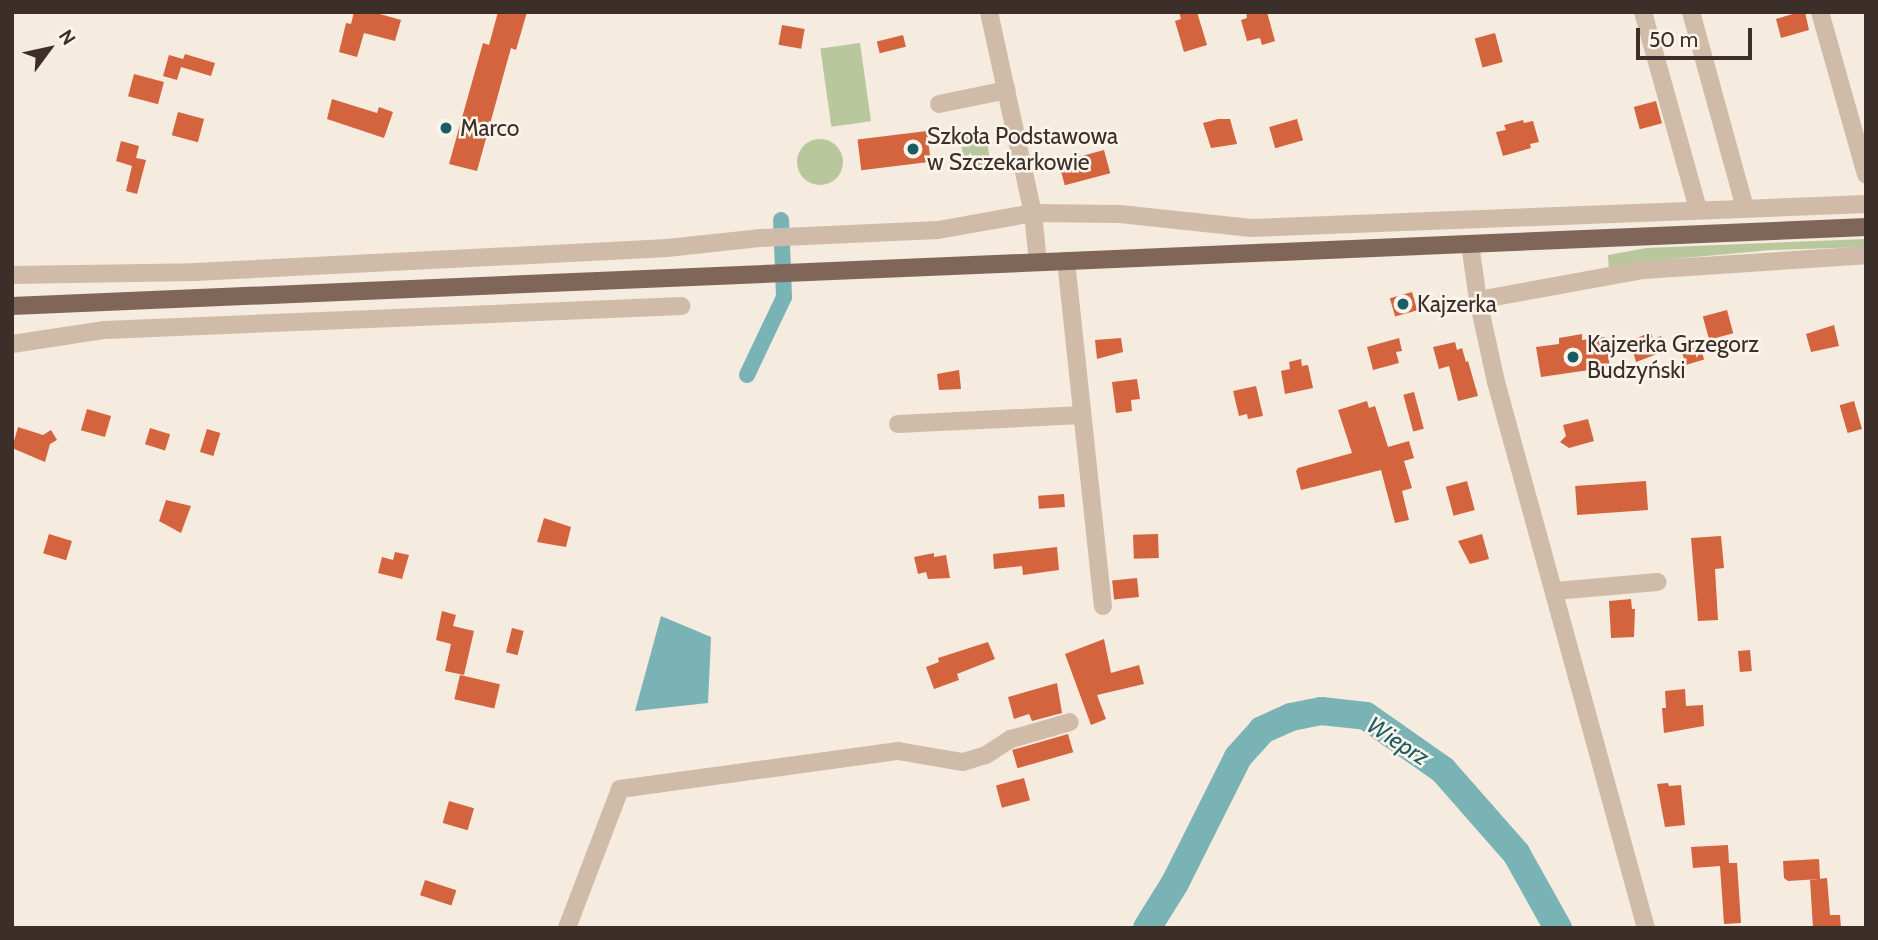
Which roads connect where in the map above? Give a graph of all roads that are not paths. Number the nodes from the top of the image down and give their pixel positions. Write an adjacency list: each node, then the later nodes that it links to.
1 (989, 12): 5 (street)
2 (1643, 12): 10 (street)
3 (1691, 12): 9 (street)
4 (1820, 12): 7 (street)
5 (1007, 90): 6 (street); 11 (street)
6 (939, 104)
7 (1866, 175)
8 (1866, 204): 9 (street)
9 (1745, 208): 10 (street)
10 (1698, 209): 11 (street)
11 (1033, 213): 16 (street); 17 (street)
12 (1866, 227): 13 (main road)
13 (1470, 244): 15 (main road); 18 (street)
14 (1866, 255): 18 (street)
15 (1066, 261): 16 (main road); 22 (street)
16 (1038, 262): 19 (main road)
17 (12, 275)
18 (1478, 300): 25 (street)
19 (12, 306)
20 (682, 306): 21 (street)
21 (12, 344)
22 (1082, 415): 23 (street); 26 (street)
23 (898, 424)
24 (1658, 582): 25 (street)
25 (1555, 591): 29 (street)
26 (1103, 606)
27 (1070, 722): 28 (street)
28 (567, 928)
29 (1646, 928)

